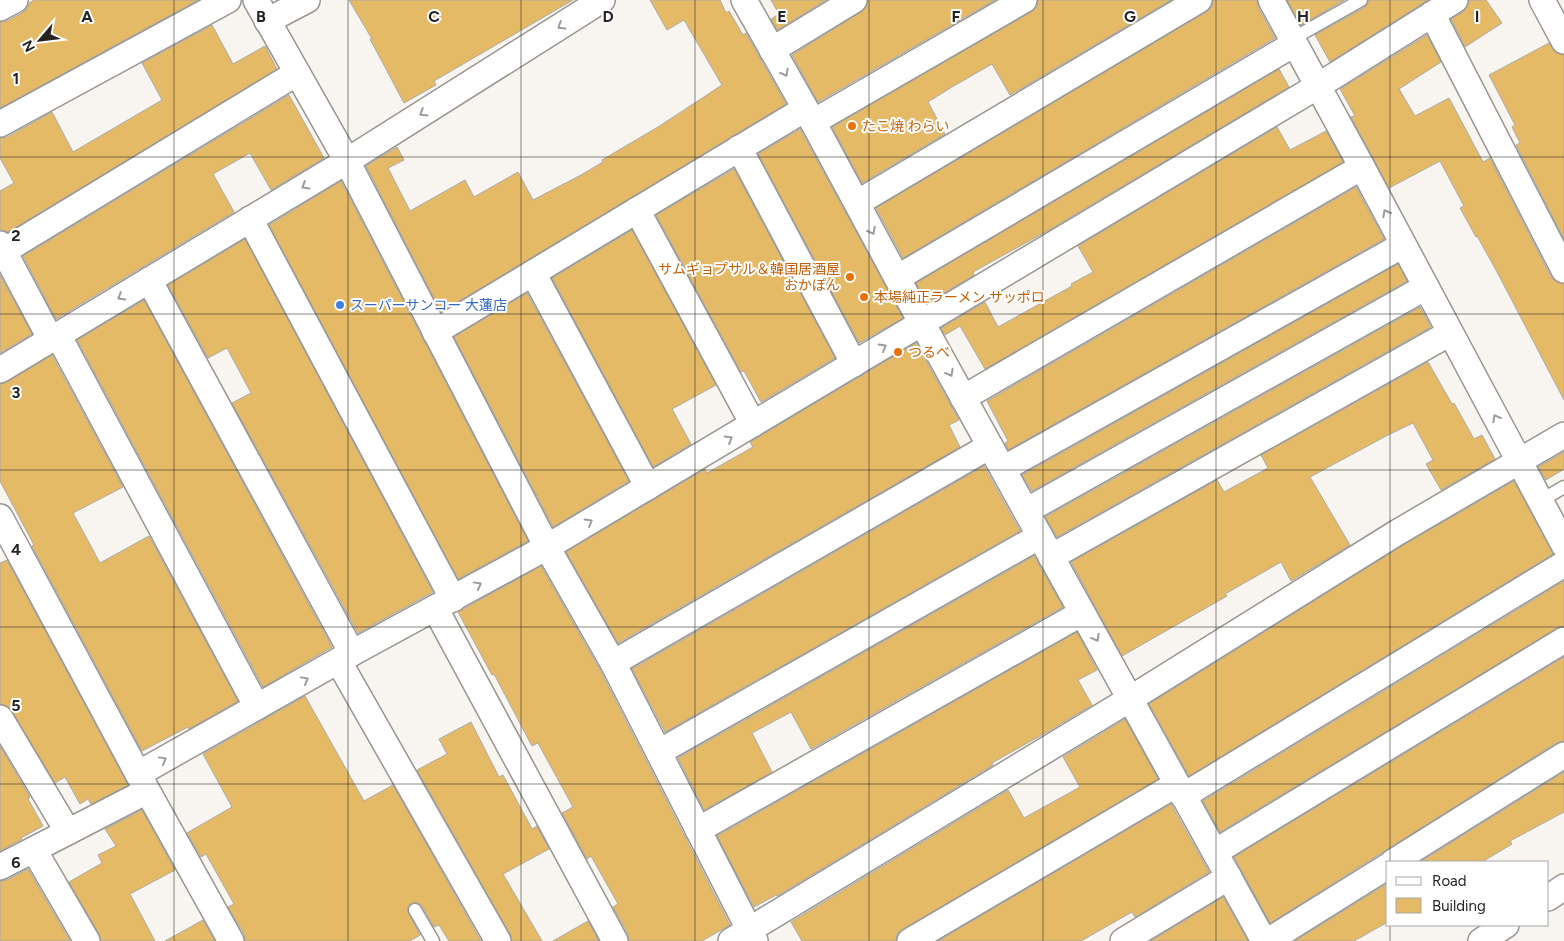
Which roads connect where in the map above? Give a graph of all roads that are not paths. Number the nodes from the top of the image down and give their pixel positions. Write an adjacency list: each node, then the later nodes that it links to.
1 (15, 0): 13 (street)
2 (228, 0): 22 (street)
3 (307, 0): 14 (street)
4 (602, 0): 24 (street, one-way to 24)
5 (744, 0): 18 (street)
6 (854, 0): 18 (street)
7 (1024, 0): 21 (street)
8 (1199, 0): 26 (street)
9 (1271, 0): 16 (street)
10 (1361, 0): 16 (lane)
11 (1455, 0): 15 (street)
12 (1542, 0): 17 (street)
13 (0, 8)
14 (261, 10): 19 (street)
15 (1432, 14): 20 (street); 31 (street)
16 (1293, 41): 20 (street); 33 (street)
17 (1564, 41)
18 (772, 50): 21 (street, one-way to 21)
19 (297, 74): 24 (street); 30 (street)
20 (1318, 86): 25 (street); 36 (street)
21 (809, 115): 23 (street); 26 (street)
22 (0, 124)
23 (739, 148): 27 (street); 40 (street)
24 (347, 161): 28 (street, one-way to 28); 37 (street)
25 (1362, 167): 29 (street, one-way to 25); 42 (street)
26 (857, 203): 33 (street, one-way to 33)
27 (637, 210): 32 (street); 43 (street)
28 (250, 219): 34 (street); 57 (street)
29 (1403, 245): 35 (street); 47 (street)
30 (2, 248): 39 (street)
31 (1564, 270)
32 (533, 272): 37 (street); 48 (street)
33 (897, 278): 36 (street)
34 (149, 280): 39 (street, one-way to 39); 60 (street)
35 (1426, 287): 38 (street); 51 (street)
36 (922, 323): 40 (street, one-way to 36); 42 (street, one-way to 42)
37 (435, 332): 54 (street)
38 (1450, 333): 46 (street, one-way to 38); 55 (street)
39 (55, 337): 41 (street); 63 (street)
40 (854, 364): 43 (street)
41 (0, 370)
42 (964, 398): 45 (street)
43 (753, 424): 48 (street, one-way to 43)
44 (1564, 434): 46 (street)
45 (990, 446): 47 (street); 61 (street)
46 (1519, 461): 50 (street); 62 (street)
47 (1003, 469): 51 (street)
48 (648, 487): 54 (street, one-way to 48)
49 (1564, 487): 50 (lane)
50 (1540, 501): 53 (street)
51 (1026, 511): 55 (street)
52 (0, 517): 67 (street)
53 (1564, 546)
54 (547, 547): 57 (street, one-way to 54); 61 (street)
55 (1045, 547): 58 (street); 65 (street)
56 (1564, 564): 68 (street)
57 (444, 604): 60 (street); 86 (street)
58 (1082, 613): 62 (street, one-way to 62); 69 (street)
59 (1564, 640): 72 (street)
60 (346, 657): 63 (street, one-way to 60); 85 (street)
61 (614, 663): 65 (street)
62 (1130, 699): 68 (street); 81 (street)
63 (257, 707): 67 (street, one-way to 63)
64 (0, 718): 70 (street)
65 (658, 752): 69 (street)
66 (1564, 755): 73 (street)
67 (142, 783): 70 (street); 83 (street)
68 (1180, 790): 72 (street); 87 (street)
69 (698, 830): 81 (street)
70 (68, 832): 71 (street)
71 (34, 850): 74 (street); 82 (street)
72 (1215, 852): 76 (street)
73 (1395, 861)
74 (0, 867)
75 (1386, 867): 89 (street)
76 (1229, 877): 88 (street); 89 (street)
77 (1564, 887): 78 (street)
78 (1549, 897)
79 (415, 910): 84 (lane)
80 (1504, 926): 90 (street)
81 (745, 937)
82 (87, 941)
83 (231, 941)
84 (433, 941)
85 (498, 941)
86 (615, 941)
87 (910, 941)
88 (1122, 941)
89 (1266, 941)
90 (1481, 941)

